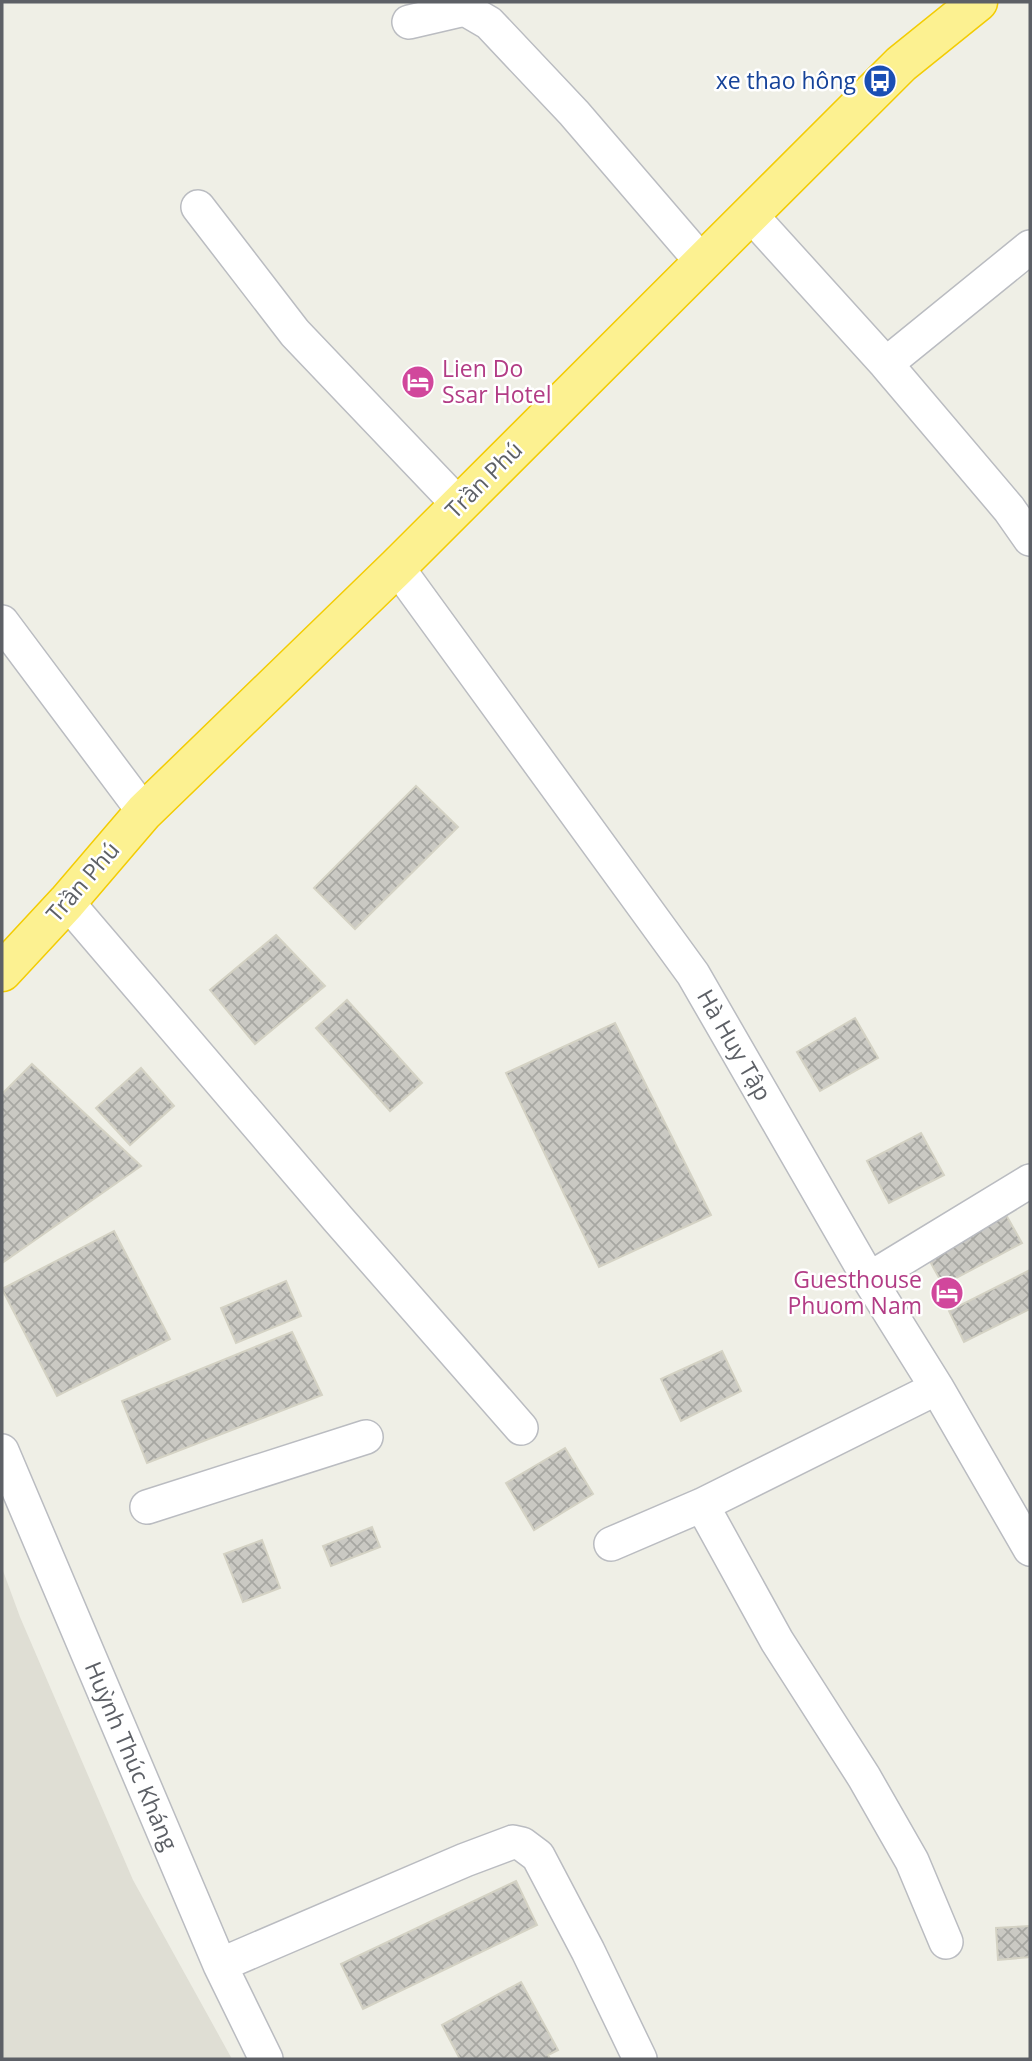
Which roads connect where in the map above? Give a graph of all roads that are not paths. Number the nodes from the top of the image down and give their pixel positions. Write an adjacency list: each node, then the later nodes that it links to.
1 (978, 2): 4 (highway, Trần Phú)
2 (409, 22): 6 (street)
3 (198, 206): 8 (street)
4 (750, 214): 6 (highway, Trần Phú); 7 (street)
5 (1030, 247): 7 (street)
6 (702, 262): 8 (highway, Trần Phú)
7 (886, 364): 9 (street)
8 (459, 505): 10 (highway, Trần Phú)
9 (1030, 539)
10 (397, 567): 12 (highway, Trần Phú); 16 (street, Hà Huy Tập)
11 (2, 622): 12 (street)
12 (144, 812): 13 (highway, Trần Phú)
13 (67, 902): 14 (highway, Trần Phú); 18 (street)
14 (6, 957)
15 (1030, 1181): 16 (street)
16 (869, 1279): 17 (street, Hà Huy Tập)
17 (936, 1388): 21 (street); 23 (street, Hà Huy Tập)
18 (521, 1428)
19 (366, 1437): 22 (street)
20 (2, 1451): 26 (street, Huỳnh Thúc Kháng)
21 (702, 1505): 24 (street); 25 (street)
22 (147, 1507)
23 (1029, 1541)
24 (611, 1544)
25 (946, 1942)
26 (220, 1965): 27 (street, Huỳnh Thúc Kháng); 28 (street)
27 (266, 2059)
28 (640, 2059)

